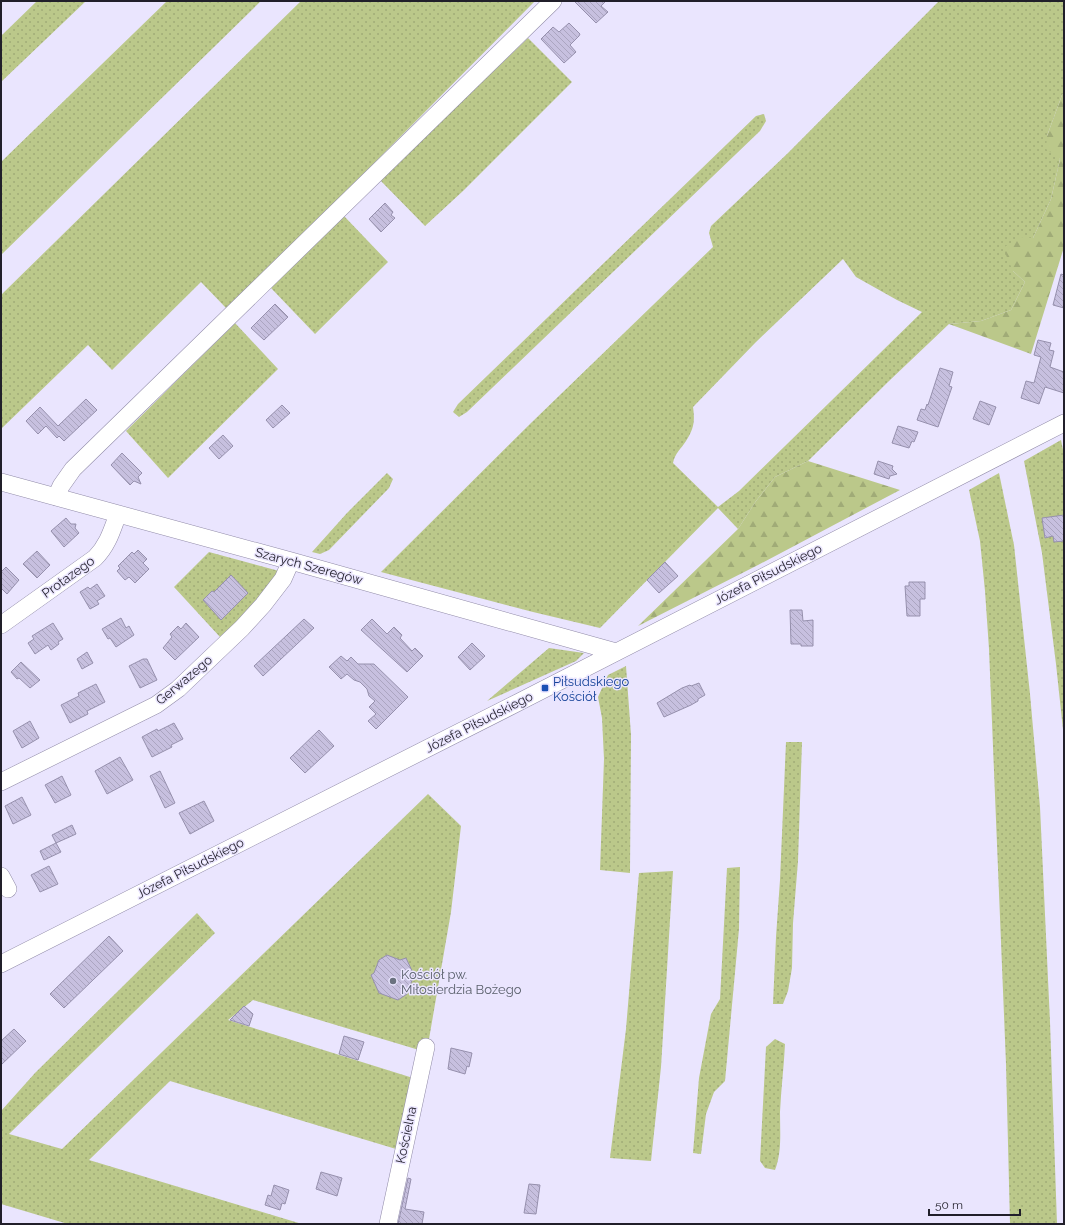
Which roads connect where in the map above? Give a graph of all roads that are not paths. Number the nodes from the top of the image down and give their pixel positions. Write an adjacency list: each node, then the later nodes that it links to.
1 (553, 1): 4 (street)
2 (1064, 423): 8 (street, Józefa Piłsudskiego)
3 (1, 482): 4 (street, Szarych Szeregów)
4 (56, 497): 5 (street, Szarych Szeregów)
5 (118, 514): 6 (street, Szarych Szeregów); 7 (street, Protazego)
6 (291, 560): 8 (street, Szarych Szeregów); 9 (street, Gerwazego)
7 (1, 625)
8 (616, 652): 10 (street, Józefa Piłsudskiego)
9 (1, 782)
10 (1, 964)
11 (426, 1046): 12 (street, Kościelna)
12 (388, 1224)

